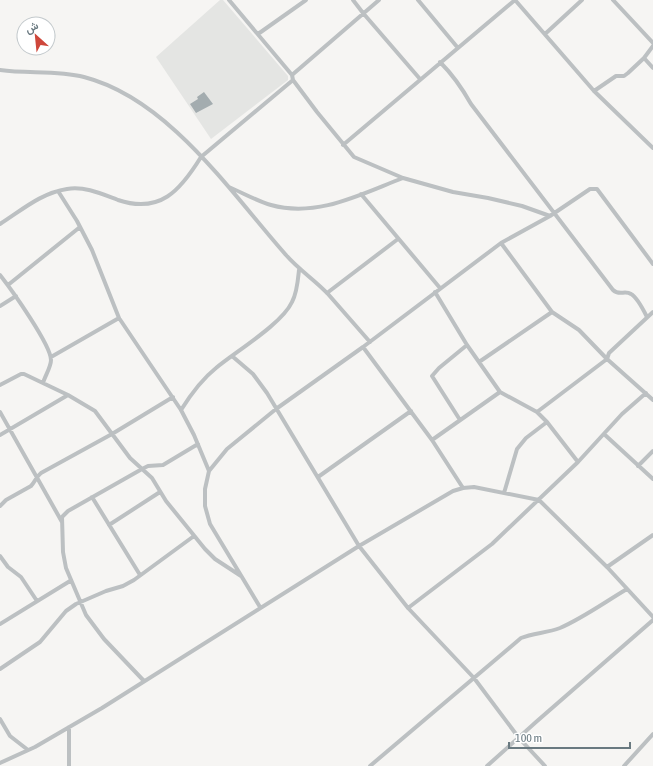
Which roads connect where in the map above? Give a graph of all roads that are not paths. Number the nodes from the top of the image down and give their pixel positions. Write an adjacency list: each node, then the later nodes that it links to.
1 (229, 0): 10 (street)
2 (306, 0): 10 (street)
3 (353, 0): 9 (street)
4 (379, 0): 9 (street)
5 (418, 0): 13 (street)
6 (515, 0): 11 (street); 13 (street)
7 (582, 0): 11 (street)
8 (613, 0): 12 (street)
9 (363, 13): 18 (street); 19 (street)
10 (258, 34): 18 (street)
11 (545, 34): 21 (street)
12 (653, 44): 14 (street)
13 (458, 48): 15 (street)
14 (644, 58): 16 (street); 21 (street)
15 (440, 62): 19 (street); 29 (street)
16 (653, 68)
17 (0, 70): 24 (street)
18 (292, 75): 20 (street)
19 (420, 79): 22 (street)
20 (293, 80): 22 (street); 24 (street)
21 (594, 91): 23 (street)
22 (343, 145): 25 (street)
23 (653, 148)
24 (201, 157): 26 (street); 27 (street)
25 (403, 178): 28 (street); 30 (street)
26 (228, 186): 28 (street); 36 (street)
27 (58, 191): 31 (street); 32 (street)
28 (361, 194): 33 (street)
29 (554, 213): 30 (street); 35 (street); 46 (street)
30 (550, 216): 34 (street)
31 (0, 224)
32 (80, 227): 38 (street); 47 (street)
33 (398, 238): 39 (street); 41 (street)
34 (501, 243): 39 (street); 44 (street)
35 (653, 264)
36 (299, 270): 41 (street); 51 (street)
37 (0, 275): 38 (street)
38 (8, 285): 42 (street)
39 (440, 288): 40 (street)
40 (435, 292): 48 (street); 49 (street)
41 (327, 293): 48 (street)
42 (16, 296): 43 (street); 52 (street)
43 (0, 306)
44 (552, 312): 53 (street); 54 (street)
45 (653, 312): 46 (street)
46 (647, 317): 53 (street)
47 (119, 318): 52 (street); 60 (street)
48 (370, 342): 50 (street)
49 (467, 345): 54 (street); 67 (street)
50 (363, 347): 62 (street); 65 (street)
51 (232, 356): 62 (street); 63 (street)
52 (51, 357): 55 (street)
53 (607, 359): 58 (street); 66 (street)
54 (479, 362): 57 (street)
55 (42, 383): 56 (street); 59 (street)
56 (0, 385)
57 (500, 392): 66 (street); 67 (street)
58 (646, 393): 61 (street); 71 (street)
59 (68, 395): 69 (street); 70 (street)
60 (173, 397): 63 (street); 70 (street)
61 (653, 400)
62 (276, 409): 79 (street); 81 (street)
63 (181, 410): 74 (street)
64 (0, 412): 69 (street)
65 (411, 412): 73 (street); 81 (street)
66 (537, 412): 68 (street)
67 (460, 420): 73 (street)
68 (547, 422): 76 (street); 85 (street)
69 (10, 430): 72 (street); 80 (street)
70 (112, 434): 78 (street); 80 (street)
71 (604, 434): 76 (street); 77 (street)
72 (0, 435)
73 (432, 440): 83 (street)
74 (198, 444): 78 (street); 79 (street)
75 (653, 451): 77 (street)
76 (578, 462): 87 (street)
77 (638, 466): 82 (street)
78 (142, 468): 84 (street); 86 (street)
79 (209, 470): 97 (street)
80 (37, 476): 88 (street); 89 (street)
81 (318, 477): 93 (street)
82 (653, 479)
83 (463, 488): 85 (street); 93 (street)
84 (160, 492): 90 (street); 92 (street)
85 (504, 493): 87 (street)
86 (92, 497): 89 (street); 90 (street)
87 (539, 500): 95 (street); 103 (street)
88 (0, 506)
89 (62, 522): 98 (street)
90 (109, 525): 96 (street)
91 (653, 535): 95 (street)
92 (194, 536): 96 (street); 97 (street)
93 (359, 546): 102 (street); 103 (street)
94 (0, 556): 100 (street)
95 (607, 567): 99 (street)
96 (140, 575): 101 (street)
97 (242, 576): 102 (street)
98 (70, 581): 100 (street); 101 (street)
99 (628, 589): 104 (street); 107 (street)
100 (38, 601): 105 (street)
101 (80, 602): 106 (street); 108 (street)
102 (260, 607): 108 (street)
103 (408, 608): 107 (street)
104 (653, 619): 112 (street)
105 (0, 624)
106 (0, 669)
107 (474, 678): 112 (street); 116 (street)
108 (144, 681): 110 (street)
109 (0, 719): 113 (street)
110 (69, 728): 113 (street); 115 (street)
111 (653, 734): 119 (street)
112 (519, 738): 117 (street); 118 (street)
113 (28, 750): 114 (street)
114 (0, 763)
115 (69, 766)
116 (370, 766)
117 (487, 766)
118 (545, 766)
119 (624, 766)

